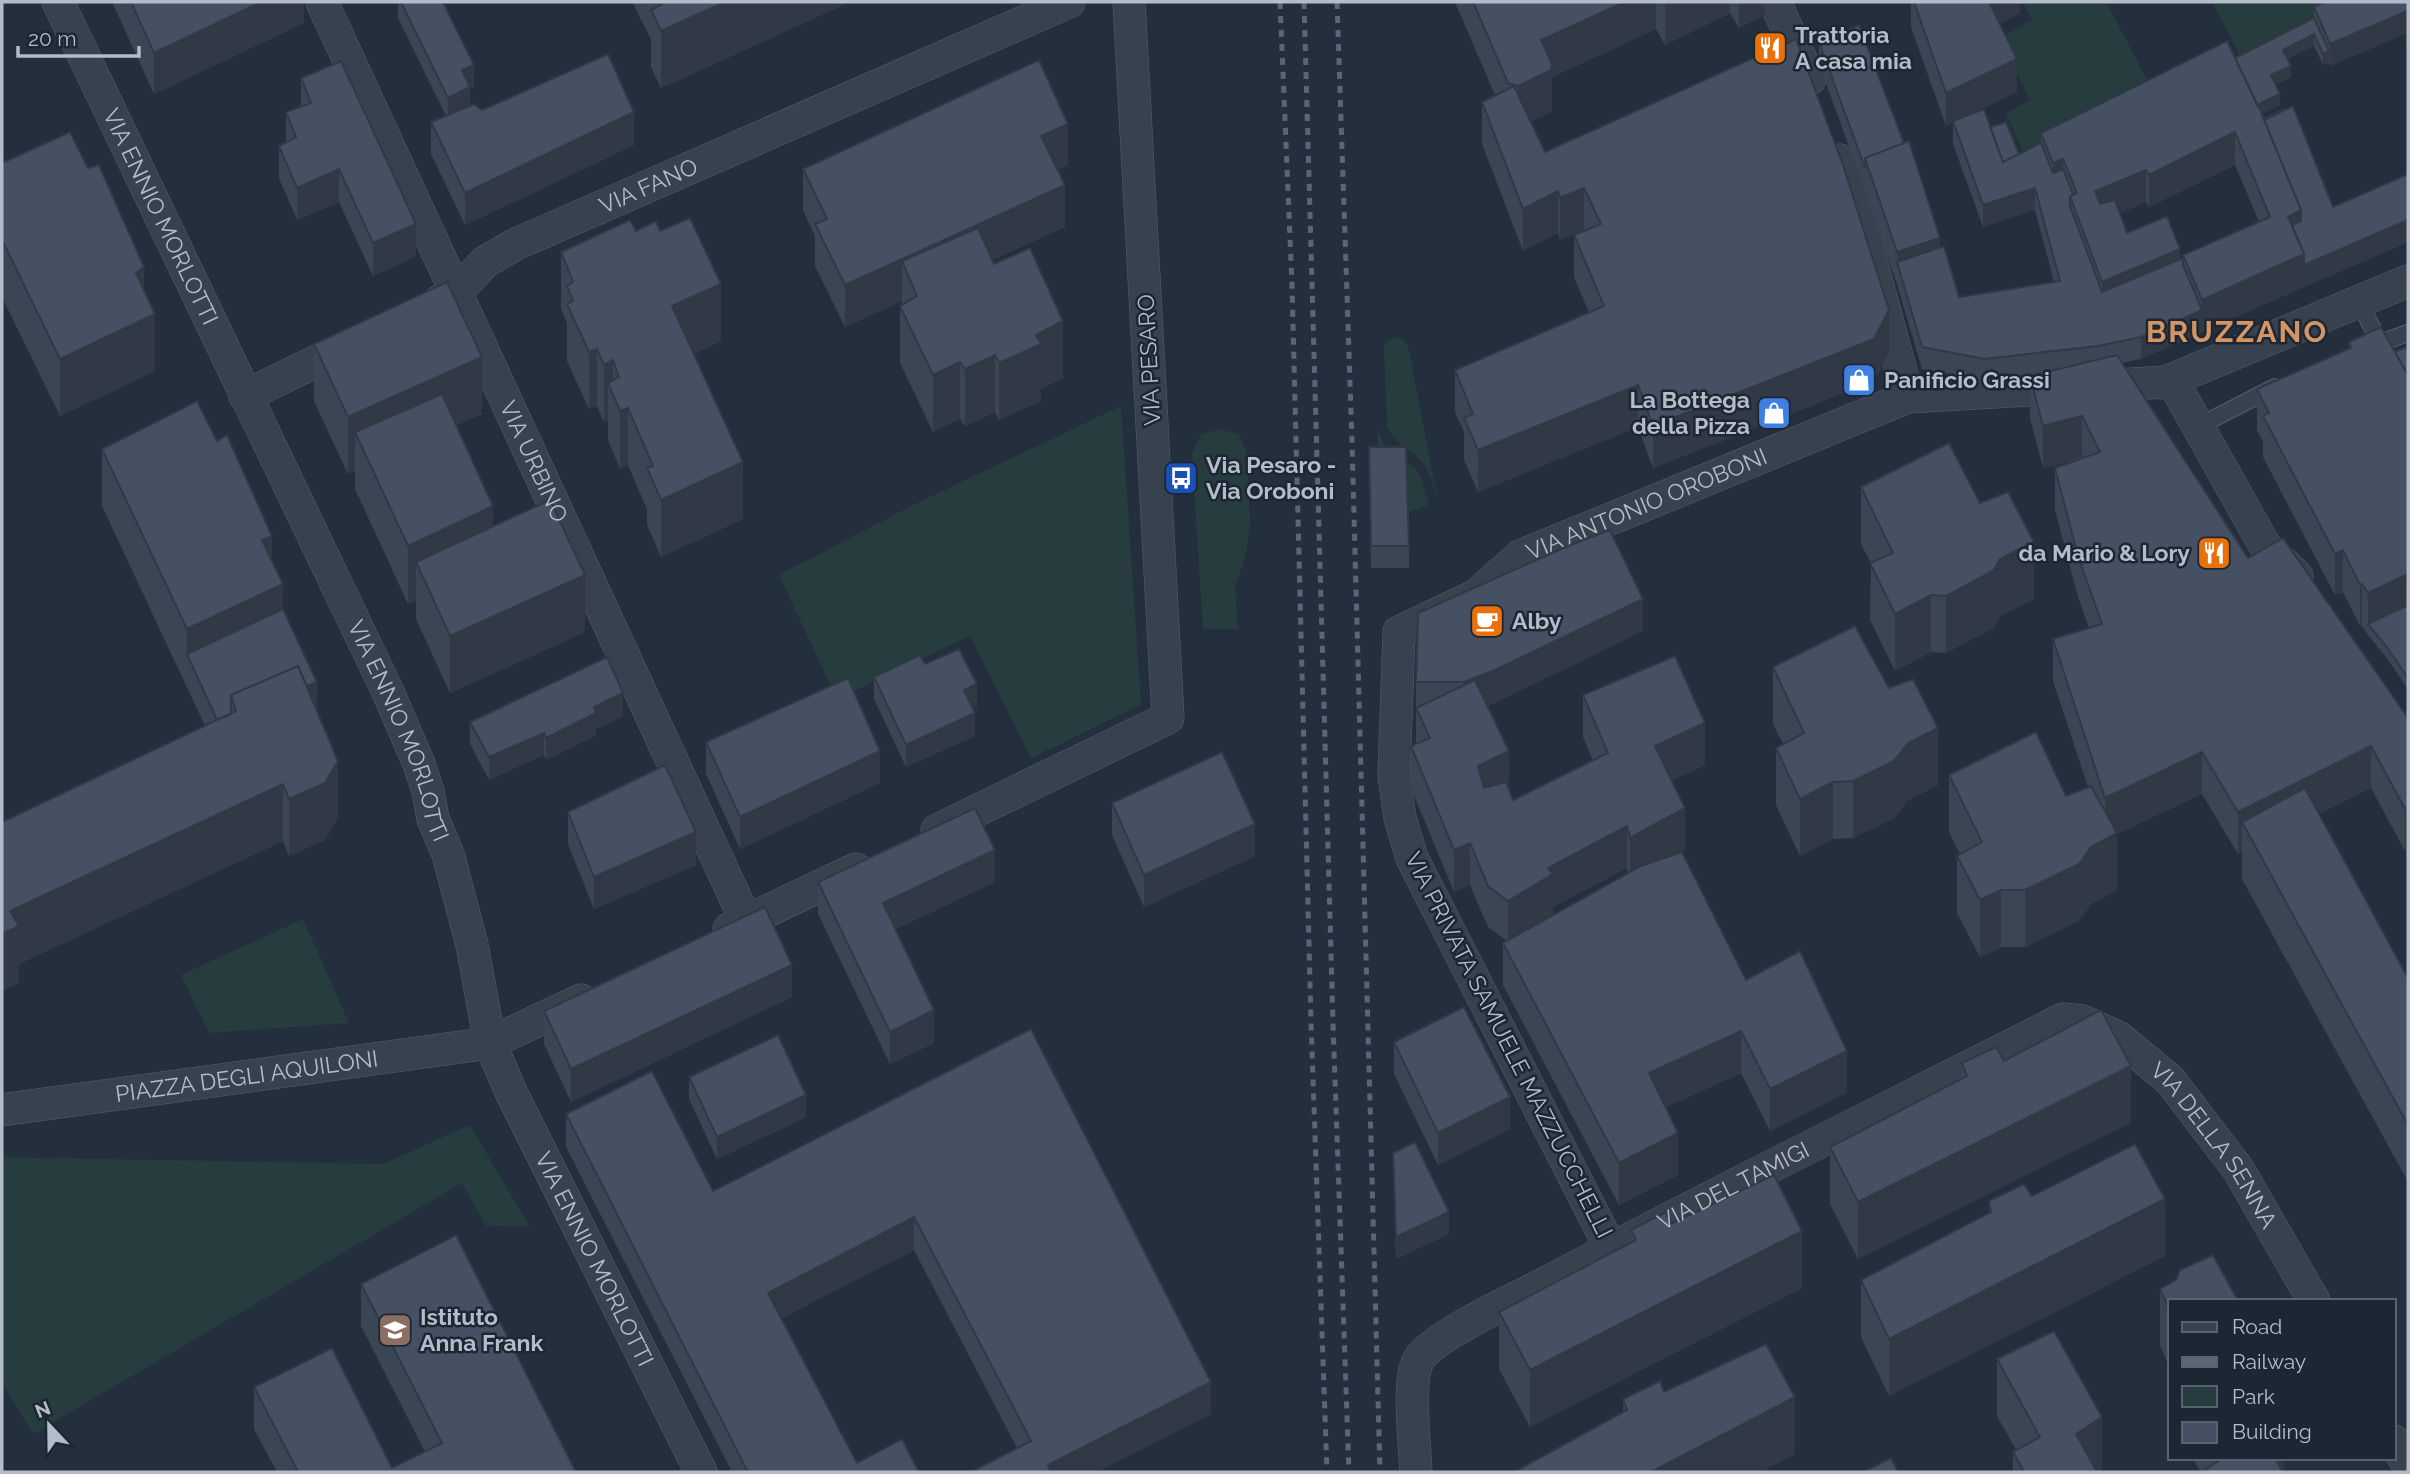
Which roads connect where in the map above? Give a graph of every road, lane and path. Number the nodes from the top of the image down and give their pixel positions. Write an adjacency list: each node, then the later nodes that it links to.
1 (58, 2): 14 (street, VIA ENNIO MORLOTTI)
2 (322, 2): 9 (street, VIA URBINO)
3 (1069, 2): 9 (street, VIA FANO)
4 (1129, 2): 19 (street, VIA PESARO)
5 (1775, 2): 6 (street)
6 (1819, 101)
7 (1832, 137): 15 (street)
8 (2408, 281): 10 (street, VIA ANTONIO OROBONI)
9 (456, 293): 14 (street, VIA FANO); 19 (street, VIA URBINO)
10 (2359, 302): 11 (lane); 12 (street, VIA ANTONIO OROBONI)
11 (2408, 333)
12 (2166, 382): 15 (street, VIA ANTONIO OROBONI); 16 (street)
13 (2284, 382): 16 (lane)
14 (245, 396): 23 (street, VIA ENNIO MORLOTTI)
15 (1908, 397): 18 (street, VIA ANTONIO OROBONI)
16 (2197, 428): 17 (street)
17 (2321, 602)
18 (1399, 632): 25 (street, VIA PRIVATA SAMUELE MAZZUCCHELLI)
19 (746, 921): 20 (street)
20 (709, 939)
21 (610, 986): 23 (street)
22 (2082, 1021): 25 (street, VIA DEL TAMIGI); 26 (street, VIA DELLA SENNA)
23 (490, 1043): 24 (street, PIAZZA DEGLI AQUILONI); 29 (street, VIA ENNIO MORLOTTI)
24 (2, 1110)
25 (1611, 1249): 30 (street, VIA DEL TAMIGI)
26 (2313, 1299)
27 (2396, 1444): 28 (street)
28 (2408, 1465)
29 (701, 1472)
30 (1416, 1472)

